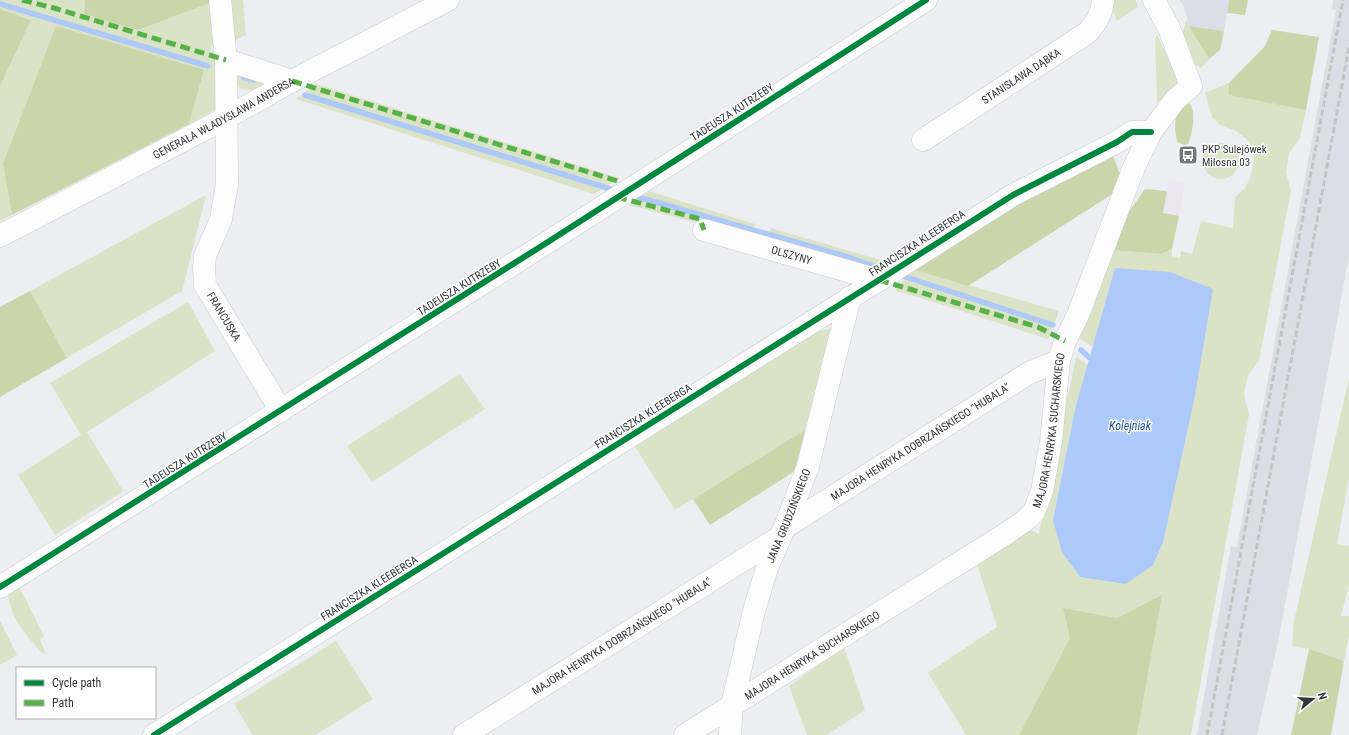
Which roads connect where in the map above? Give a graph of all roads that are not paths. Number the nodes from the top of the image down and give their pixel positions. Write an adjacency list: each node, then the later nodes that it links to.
1 (220, 0): 6 (street, FRANCUSKA)
2 (448, 0): 7 (street, GENERAŁA WŁADYSŁAWA ANDERSA)
3 (926, 0): 16 (street, TADEUSZA KUTRZEBY)
4 (1103, 0): 10 (street, STANISŁAWA DĄBKA)
5 (1154, 0): 9 (street, MAJORA HENRYKA SUCHARSKIEGO)
6 (226, 60): 7 (street); 8 (street, FRANCUSKA)
7 (292, 81): 8 (street, GENERAŁA WŁADYSŁAWA ANDERSA)
8 (226, 118): 12 (street, GENERAŁA WŁADYSŁAWA ANDERSA); 16 (street, FRANCUSKA)
9 (1151, 132): 13 (street, FRANCISZKA KLEEBERGA); 15 (street, MAJORA HENRYKA SUCHARSKIEGO)
10 (923, 140)
11 (704, 230): 13 (street, OLSZYNY)
12 (0, 236)
13 (879, 280): 14 (street, FRANCISZKA KLEEBERGA)
14 (850, 297): 17 (street, JANA GRUDZIŃSKIEGO); 20 (street, FRANCISZKA KLEEBERGA)
15 (1059, 361): 17 (street, MAJORA HENRYKA DOBRZAŃSKIEGO "HUBALA"); 19 (street, MAJORA HENRYKA SUCHARSKIEGO)
16 (281, 411): 18 (street, TADEUSZA KUTRZEBY)
17 (782, 532): 19 (street, JANA GRUDZIŃSKIEGO); 21 (street, MAJORA HENRYKA DOBRZAŃSKIEGO "HUBALA")
18 (0, 587)
19 (732, 705): 22 (street, MAJORA HENRYKA SUCHARSKIEGO); 23 (street, JANA GRUDZIŃSKIEGO)
20 (154, 735)
21 (464, 735)
22 (685, 735)
23 (730, 735)

